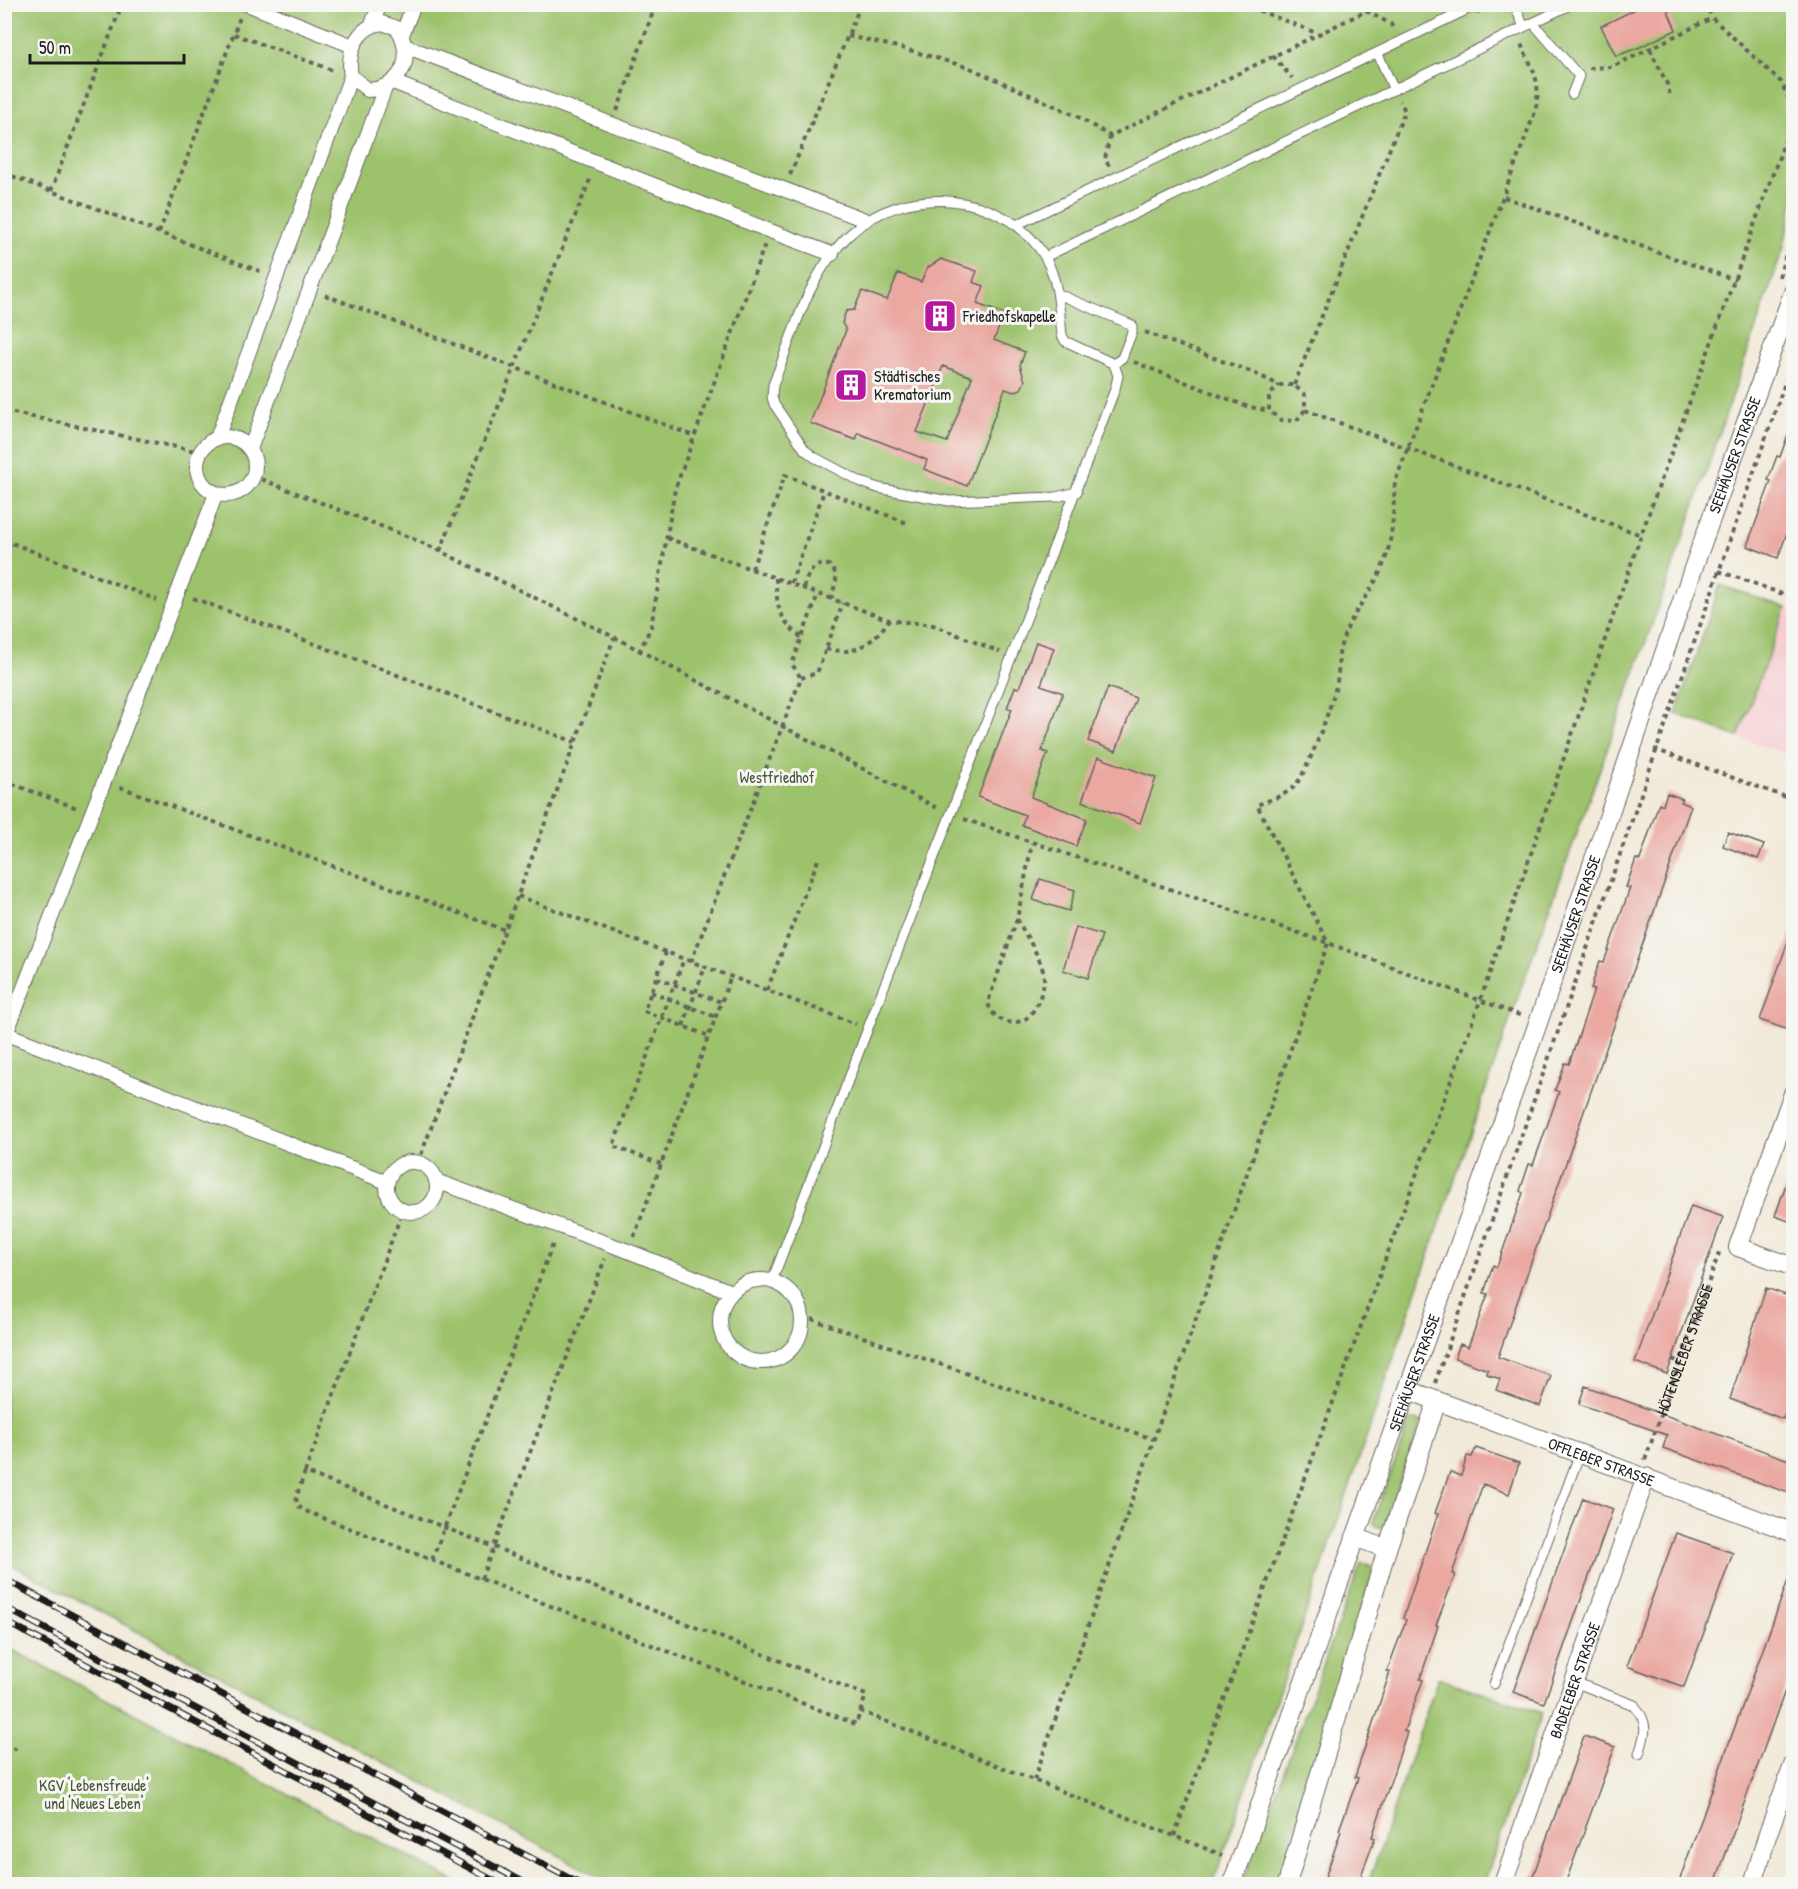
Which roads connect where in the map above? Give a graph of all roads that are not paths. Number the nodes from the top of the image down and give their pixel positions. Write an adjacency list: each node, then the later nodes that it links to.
1 (380, 4): 7 (street)
2 (414, 4): 9 (street)
3 (1514, 4): 8 (lane)
4 (1572, 4): 8 (lane)
5 (1476, 5): 11 (lane)
6 (244, 9): 10 (street)
7 (372, 24): 9 (street); 10 (street)
8 (1529, 25): 14 (lane); 15 (lane)
9 (403, 41): 13 (street); 16 (street)
10 (353, 46): 12 (street)
11 (1378, 54): 14 (lane); 17 (lane)
12 (351, 76): 13 (street); 23 (street)
13 (389, 85): 18 (street); 24 (street)
14 (1394, 90): 19 (lane)
15 (1572, 94)
16 (866, 220): 17 (lane); 18 (lane)
17 (1016, 225): 19 (lane)
18 (832, 254): 25 (lane)
19 (1045, 258): 21 (lane)
20 (1794, 290): 34 (street, SEEHÄUSER STRASSE)
21 (1058, 294): 22 (lane); 22 (lane)
22 (1114, 364): 25 (lane)
23 (217, 438): 24 (street); 26 (street)
24 (250, 449): 26 (street)
25 (1077, 492): 32 (lane)
26 (216, 494): 27 (street)
27 (5, 1035): 30 (street)
28 (1794, 1091): 31 (street)
29 (436, 1181): 30 (street); 30 (street); 33 (street)
30 (387, 1182)
31 (1794, 1267)
32 (772, 1281): 33 (street); 33 (street)
33 (731, 1292)
34 (1408, 1390): 35 (street, OFFLEBER STRASSE); 39 (street, SEEHÄUSER STRASSE)
35 (1435, 1394): 36 (street, OFFLEBER STRASSE); 40 (street, SEEHÄUSER STRASSE)
36 (1580, 1453): 37 (street, OFFLEBER STRASSE); 42 (lane)
37 (1643, 1476): 38 (street, OFFLEBER STRASSE); 41 (street, BADELEBER STRASSE)
38 (1794, 1533)
39 (1355, 1537): 40 (street); 45 (street, SEEHÄUSER STRASSE)
40 (1387, 1549): 46 (street, SEEHÄUSER STRASSE)
41 (1574, 1682): 43 (lane); 47 (street, BADELEBER STRASSE)
42 (1494, 1684)
43 (1639, 1754)
44 (1794, 1763): 48 (street)
45 (1232, 1884)
46 (1287, 1884)
47 (1503, 1884)
48 (1753, 1884)

